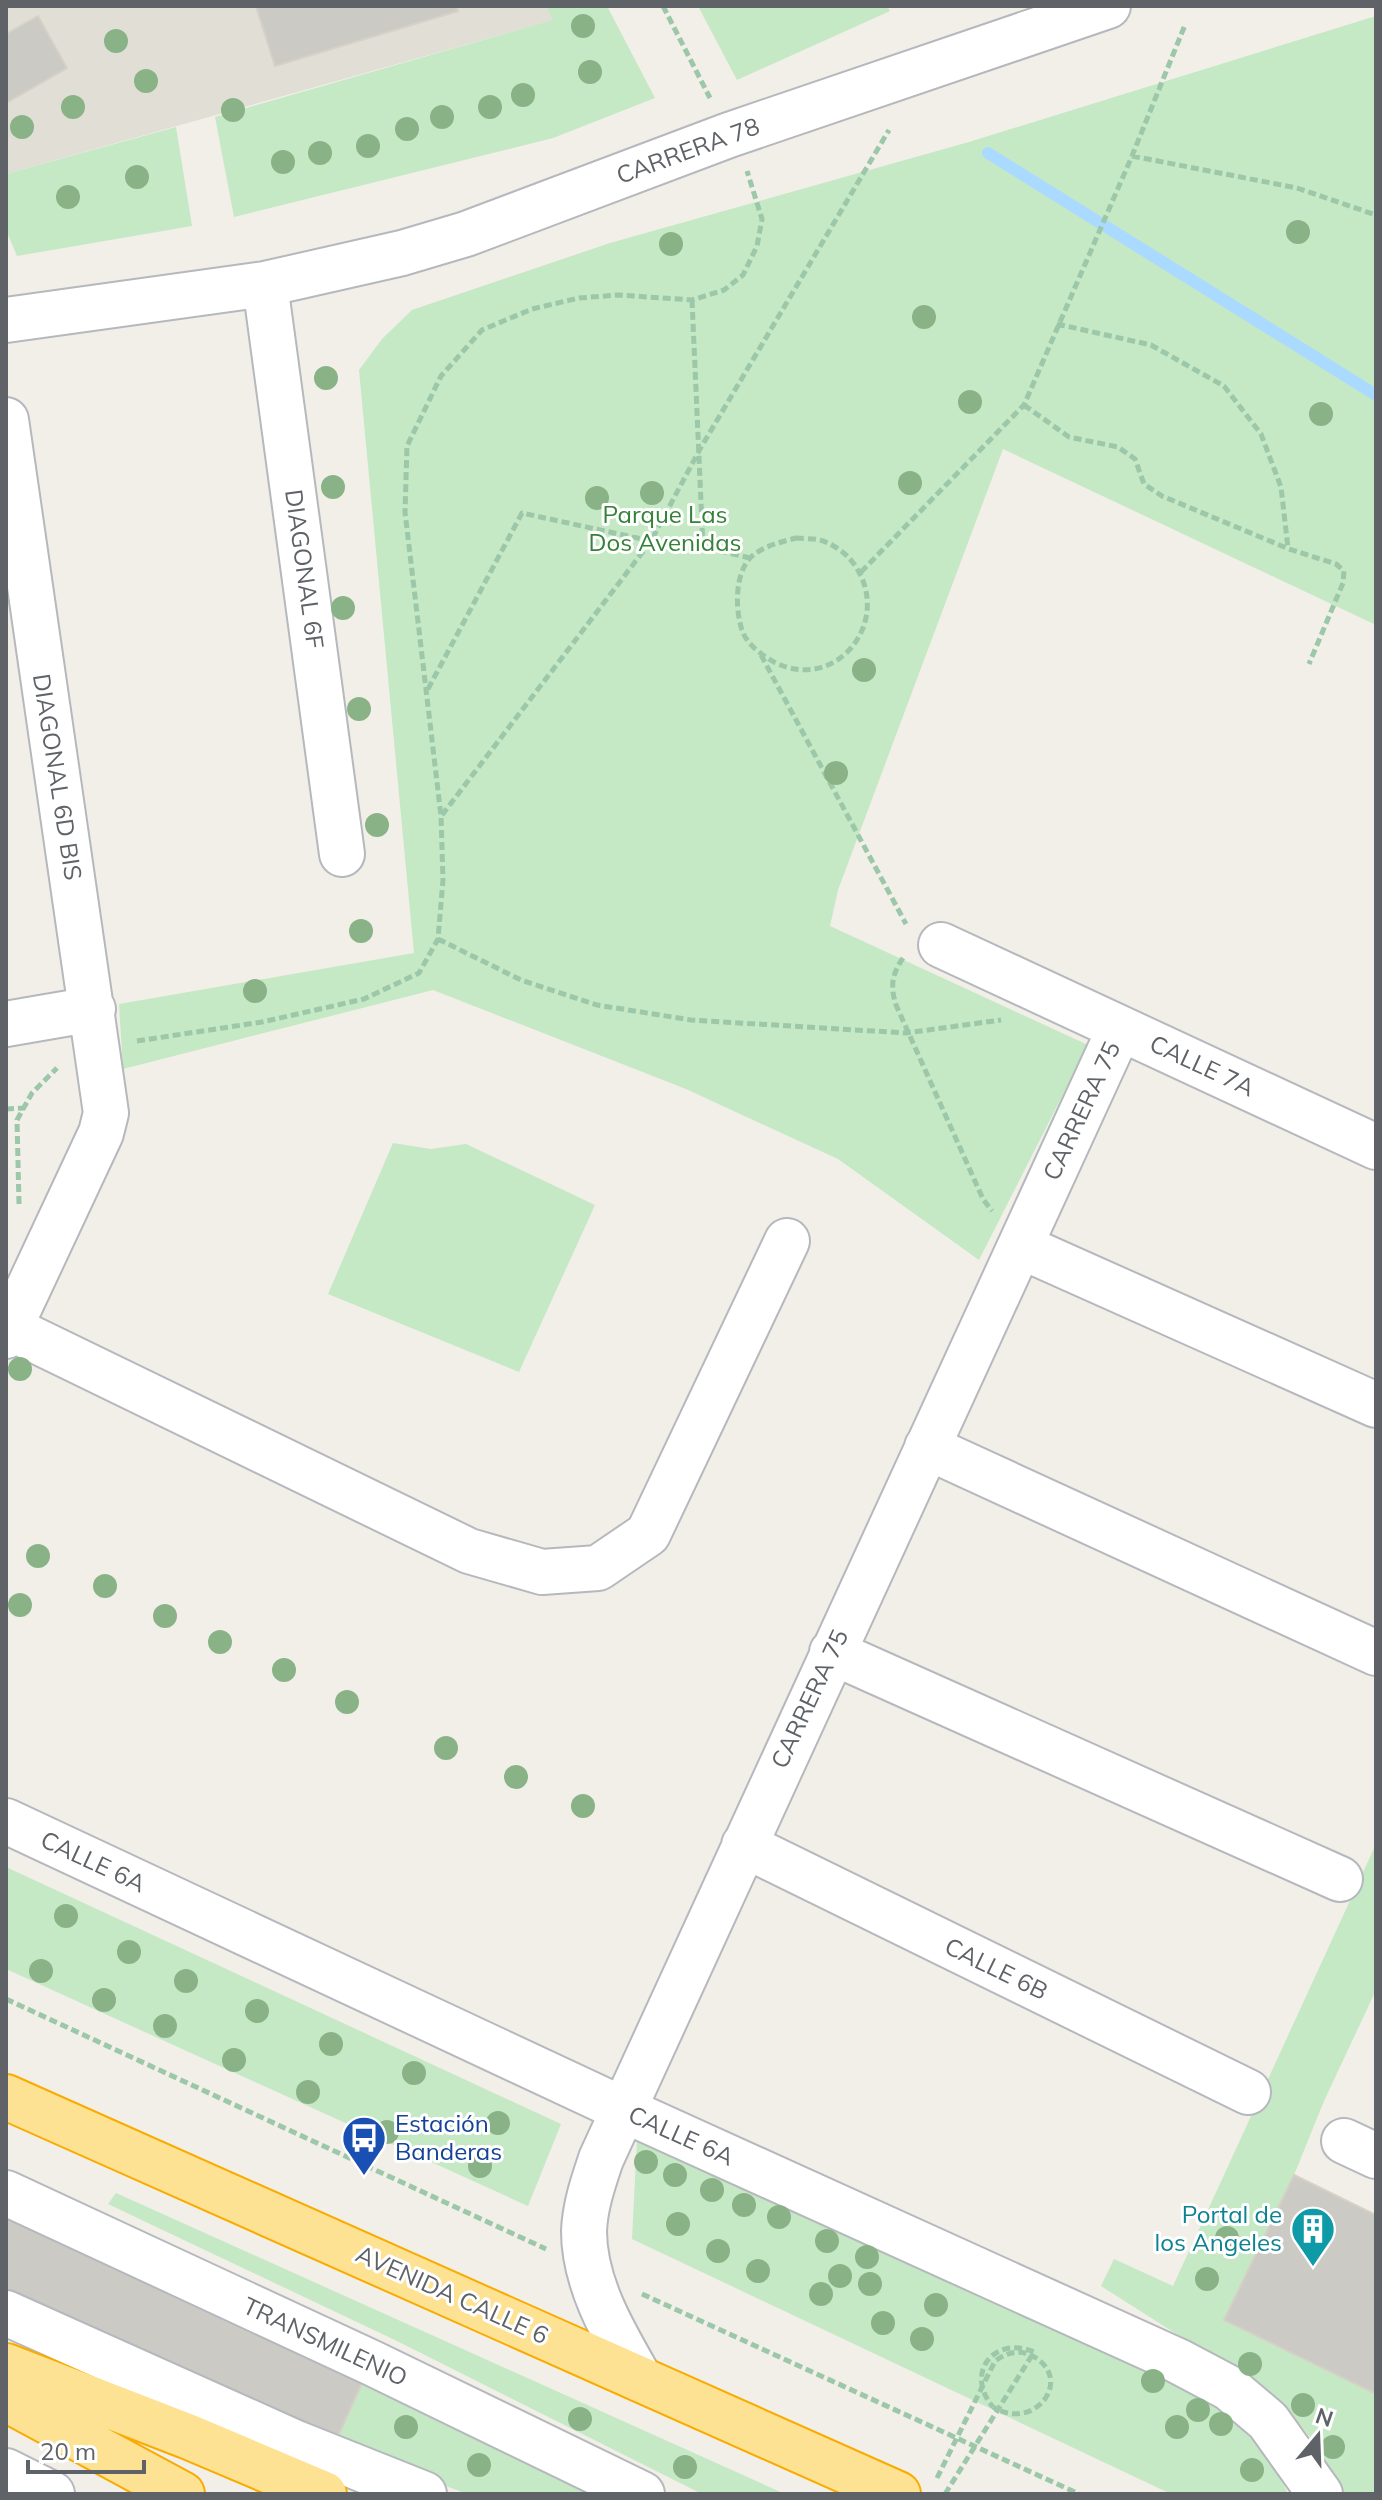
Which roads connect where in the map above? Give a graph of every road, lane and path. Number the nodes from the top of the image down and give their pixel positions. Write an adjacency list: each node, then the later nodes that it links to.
1 (663, 6): 5 (path)
2 (1108, 6): 5 (street, CARRERA 78)
3 (1185, 25): 6 (path)
4 (889, 130): 14 (path)
5 (729, 135): 8 (street, CARRERA 78); 9 (path)
6 (1132, 156): 7 (path); 11 (path)
7 (1376, 215)
8 (265, 284): 10 (street, CARRERA 78); 24 (street, DIAGONAL 6F)
9 (692, 300): 14 (path); 22 (path)
10 (6, 320)
11 (1057, 324): 12 (path); 17 (path)
12 (1024, 405): 17 (path); 19 (path)
13 (6, 420): 29 (street, DIAGONAL 6D BIS)
14 (700, 449): 15 (path); 16 (path)
15 (651, 541): 16 (path); 22 (path); 23 (path)
16 (703, 547): 18 (path)
17 (1289, 549): 21 (path)
18 (750, 558): 19 (path); 20 (path)
19 (861, 572): 20 (path)
20 (761, 655): 26 (path)
21 (1309, 664)
22 (428, 690): 23 (path)
23 (441, 816): 25 (path)
24 (342, 854)
25 (438, 939): 29 (path); 31 (path)
26 (930, 946): 30 (street, CALLE 7A); 31 (path)
27 (1016, 1018): 31 (path)
28 (6, 1024): 29 (street)
29 (95, 1028): 32 (path); 38 (street, DIAGONAL 6D BIS)
30 (1120, 1028): 34 (street, CALLE 7A); 37 (street, CARRERA 75)
31 (906, 1033): 37 (path)
32 (24, 1108): 33 (path); 35 (path)
33 (6, 1109)
34 (1376, 1147)
35 (20, 1214)
36 (787, 1241): 38 (street)
37 (1020, 1246): 39 (street); 40 (street, CARRERA 75)
38 (8, 1332)
39 (1376, 1405)
40 (927, 1447): 41 (street, CARRERA 75); 42 (street)
41 (832, 1652): 44 (street, CARRERA 75); 45 (street)
42 (1376, 1653)
43 (6, 1821): 49 (street, CALLE 6A)
44 (744, 1845): 47 (street, CALLE 6B); 49 (street, CARRERA 75)
45 (1340, 1879)
46 (6, 1999): 51 (path)
47 (1248, 2092)
48 (6, 2097): 54 (highway, AVENIDA CALLE 6)
49 (622, 2109): 51 (street, CARRERA 75); 66 (street, CALLE 6A)
50 (6, 2193): 63 (street, TRANSMILENIO)
51 (590, 2270): 54 (street, CARRERA 75); 56 (path)
52 (6, 2313): 62 (street)
53 (6, 2366): 61 (highway)
54 (640, 2379): 58 (highway, AVENIDA CALLE 6)
55 (6, 2399): 60 (highway)
56 (956, 2438): 58 (path); 64 (path, bridge); 65 (path)
57 (6, 2471): 59 (street)
58 (917, 2487)
59 (52, 2494)
60 (182, 2494)
61 (324, 2494)
62 (424, 2494)
63 (642, 2494)
64 (945, 2494)
65 (1079, 2494)
66 (1320, 2494)

